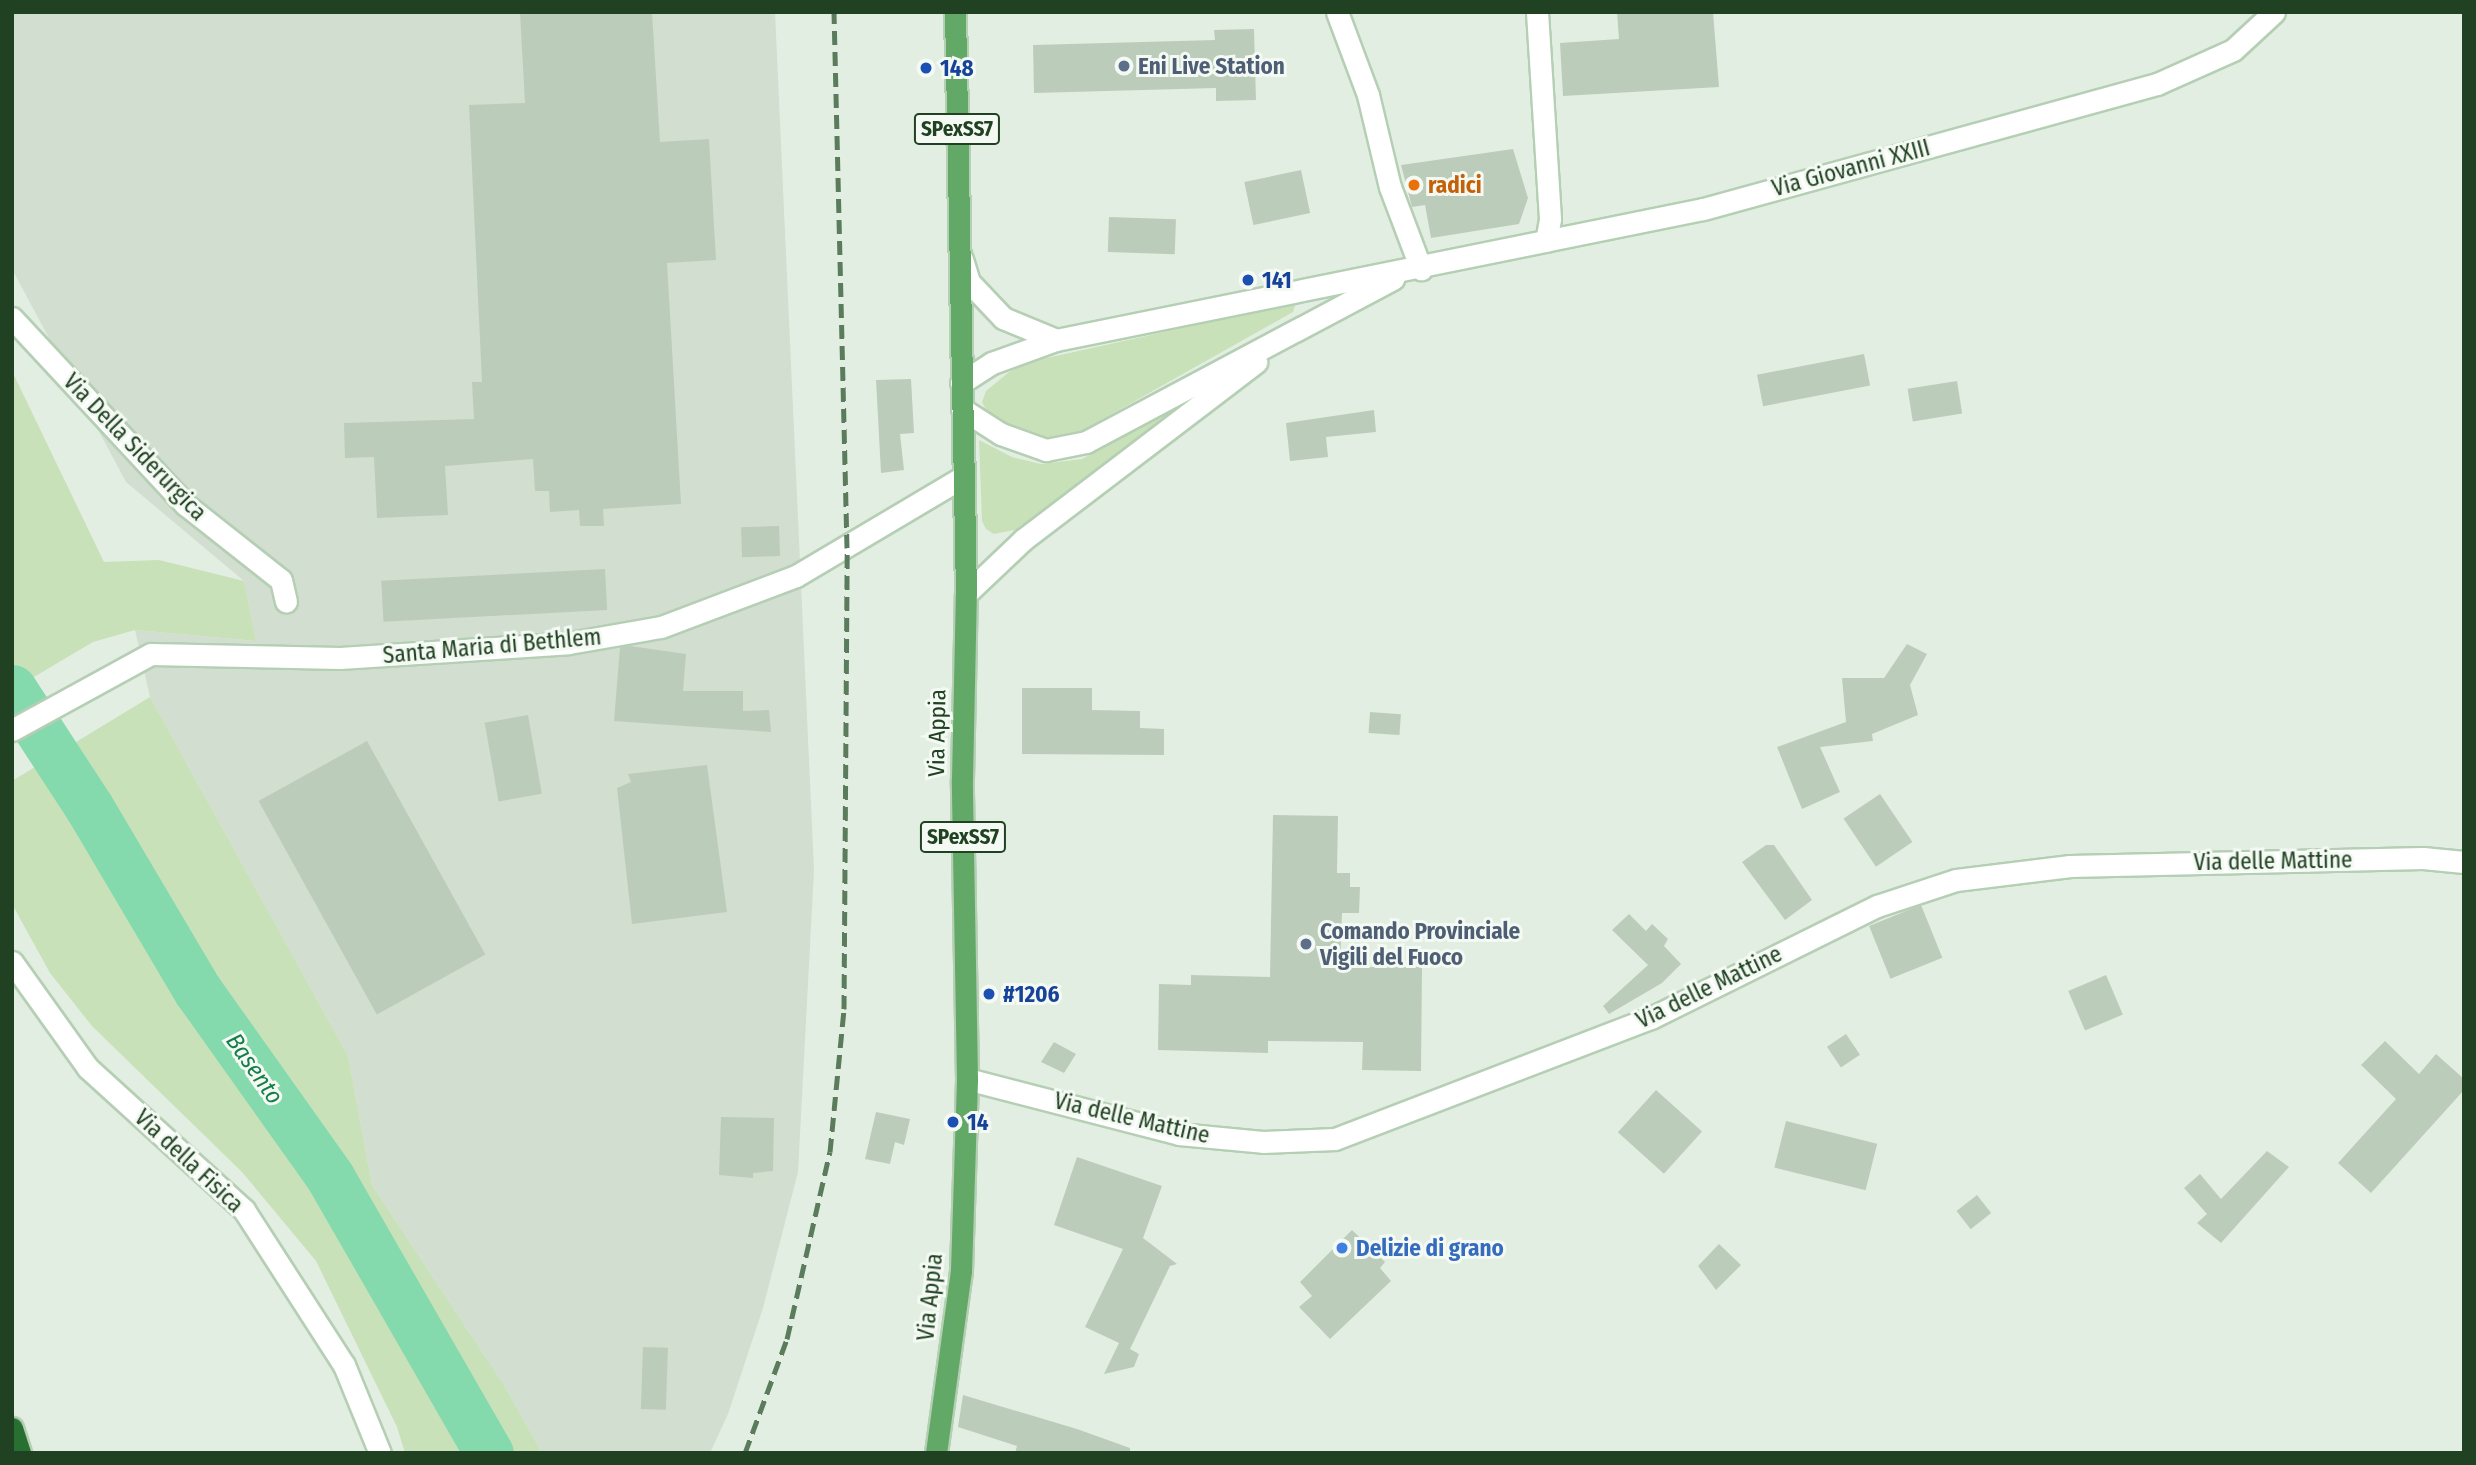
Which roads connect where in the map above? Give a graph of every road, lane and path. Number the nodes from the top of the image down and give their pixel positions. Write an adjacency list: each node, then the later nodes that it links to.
1 (955, 12): 6 (main road, Via Appia / SPexSS7)
2 (1337, 12): 7 (street)
3 (1537, 12): 5 (street)
4 (2274, 12): 5 (street, Via Giovanni XXIII)
5 (1546, 241): 7 (street, Via Giovanni XXIII)
6 (958, 246): 10 (street); 11 (main road, Via Appia / SPexSS7)
7 (1414, 270): 9 (street); 10 (street)
8 (12, 318): 15 (street, Via Della Siderurgica)
9 (1286, 339): 12 (street); 14 (street)
10 (1056, 340): 11 (street)
11 (961, 383): 12 (main road, Via Appia / SPexSS7)
12 (962, 409): 13 (main road, Via Appia / SPexSS7)
13 (963, 477): 14 (main road, Via Appia / SPexSS7); 16 (street, Santa Maria di Bethlem)
14 (966, 594): 19 (main road, Via Appia / SPexSS7)
15 (286, 601)
16 (12, 730)
17 (2464, 863): 19 (street, Via delle Mattine)
18 (12, 962): 22 (street, Via della Fisica)
19 (967, 1079): 23 (main road, Via Appia / SPexSS7)
20 (12, 1428): 21 (highway)
21 (20, 1453)
22 (380, 1453)
23 (936, 1453)

